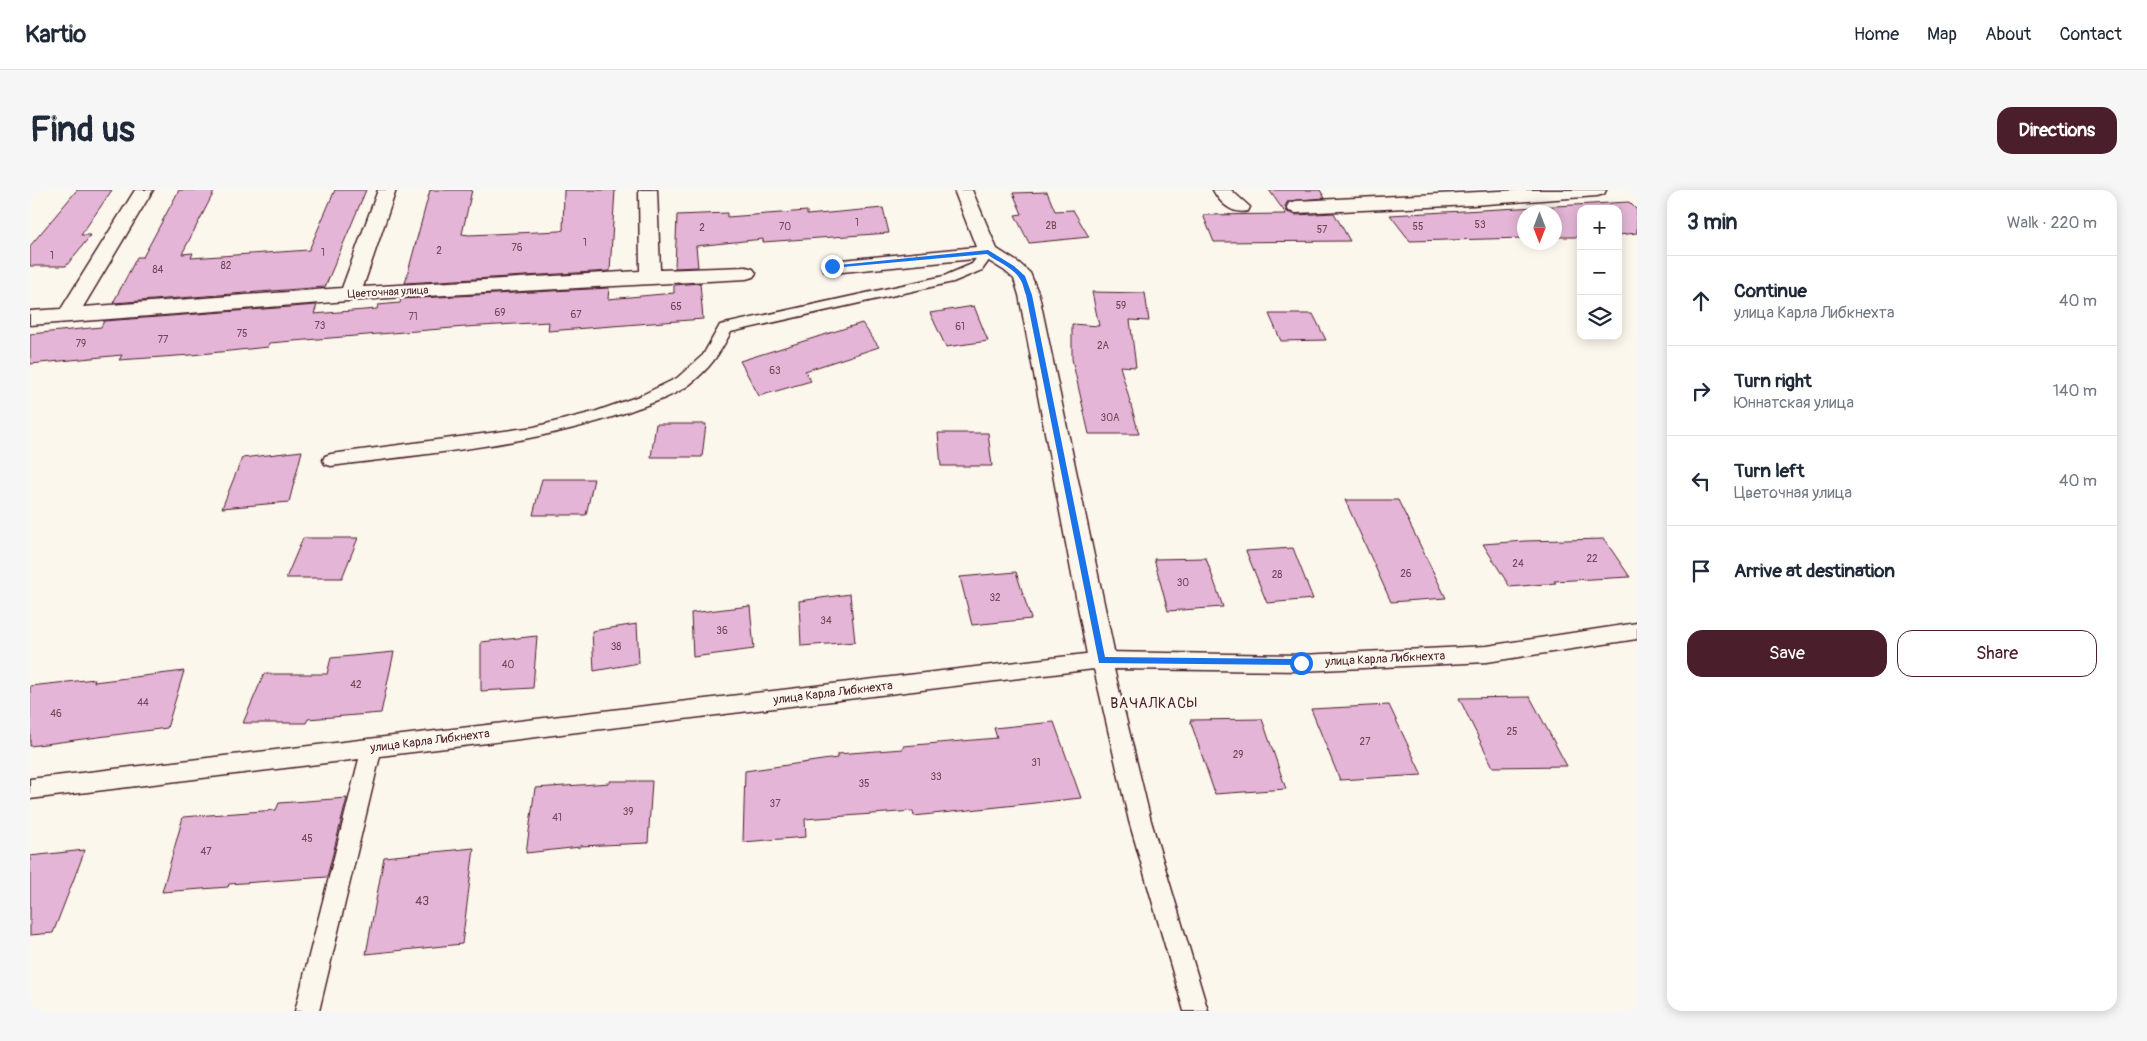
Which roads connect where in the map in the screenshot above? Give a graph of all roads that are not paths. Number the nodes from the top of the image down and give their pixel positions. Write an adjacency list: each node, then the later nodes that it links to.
1 (144, 190): 15 (street)
2 (388, 190): 14 (street)
3 (648, 190): 13 (street)
4 (963, 190): 10 (street)
5 (1222, 190): 8 (street)
6 (1597, 190): 7 (street)
7 (1469, 195): 9 (street)
8 (1241, 207)
9 (1296, 207)
10 (988, 252): 11 (street); 17 (lane); 19 (street)
11 (832, 266)
12 (746, 273): 13 (street, Цветочная улица)
13 (650, 276): 14 (street, Цветочная улица)
14 (350, 294): 15 (street, Цветочная улица)
15 (68, 315): 16 (street, Цветочная улица)
16 (30, 318)
17 (331, 460)
18 (1637, 631): 19 (lane, улица Карла Либкнехта)
19 (1102, 660): 20 (lane, улица Карла Либкнехта); 23 (lane)
20 (372, 748): 21 (lane, улица Карла Либкнехта); 22 (lane)
21 (30, 789)
22 (307, 1011)
23 (1196, 1011)

